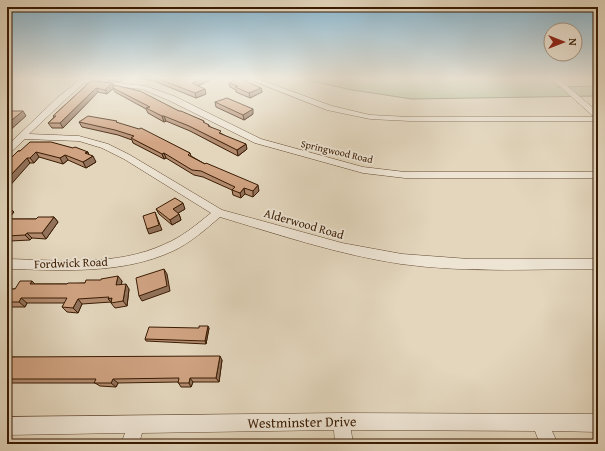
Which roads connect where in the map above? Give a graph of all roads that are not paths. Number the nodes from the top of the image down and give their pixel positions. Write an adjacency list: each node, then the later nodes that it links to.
1 (60, 100): 7 (street)
2 (175, 100): 9 (street, Springwood Road)
3 (308, 100): 6 (street)
4 (579, 100): 5 (street)
5 (598, 116)
6 (598, 119)
7 (22, 136): 8 (street); 10 (street, Alderwood Road)
8 (7, 151)
9 (598, 175)
10 (218, 213): 11 (street, Fordwick Road); 12 (street, Alderwood Road)
11 (7, 264)
12 (598, 264)
13 (342, 421): 14 (street, Westminster Drive); 16 (street, Westminster Drive); 19 (street)
14 (540, 422): 15 (street, Westminster Drive); 20 (street)
15 (598, 423)
16 (136, 424): 17 (street, Westminster Drive); 18 (street)
17 (7, 426)
18 (130, 444)
19 (344, 444)
20 (549, 444)

